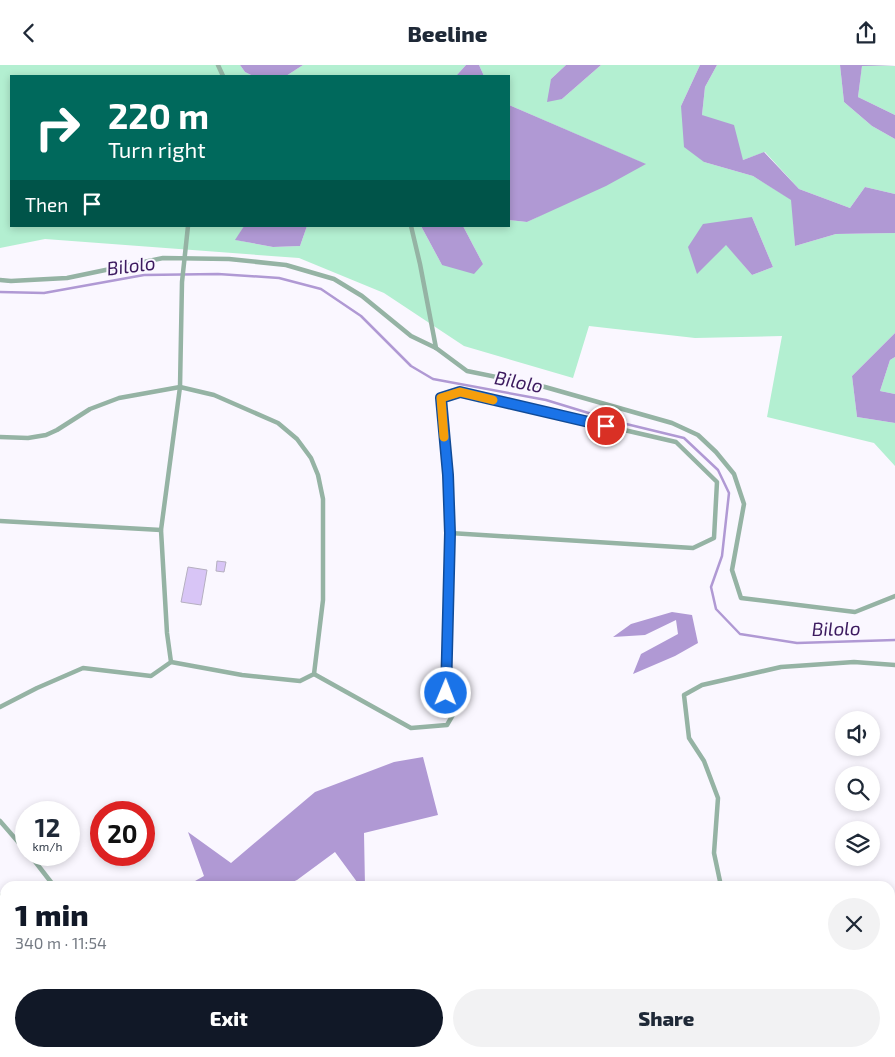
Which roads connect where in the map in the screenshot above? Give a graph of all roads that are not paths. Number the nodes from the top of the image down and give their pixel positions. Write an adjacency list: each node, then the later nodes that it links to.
1 (188, 227): 3 (lane)
2 (411, 227): 5 (lane)
3 (185, 258): 4 (lane); 5 (lane); 6 (lane)
4 (0, 280)
5 (436, 349): 11 (lane)
6 (180, 387): 7 (lane); 9 (lane); 14 (lane)
7 (0, 437)
8 (0, 521): 9 (lane)
9 (161, 530): 12 (lane)
10 (450, 533): 10 (lane); 14 (lane)
11 (895, 596)
12 (171, 662): 14 (lane); 15 (lane)
13 (895, 665): 20 (lane)
14 (314, 673)
15 (0, 707)
16 (0, 821): 17 (lane)
17 (15, 838)
18 (39, 866): 19 (lane)
19 (50, 881)
20 (721, 881)

